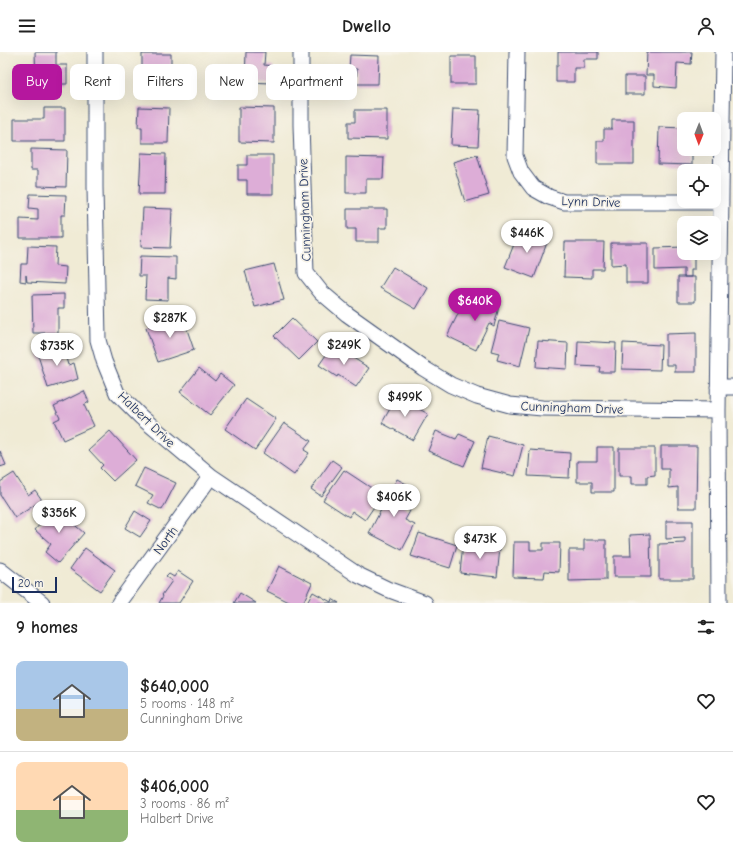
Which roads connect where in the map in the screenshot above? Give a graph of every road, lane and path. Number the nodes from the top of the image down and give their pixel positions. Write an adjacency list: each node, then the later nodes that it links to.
1 (95, 52): 9 (street, Halbert Drive)
2 (301, 52): 8 (street, Cunningham Drive)
3 (517, 52): 5 (street, Lynn Drive)
4 (723, 52): 6 (street)
5 (677, 202)
6 (721, 202): 7 (street)
7 (726, 387): 8 (street)
8 (718, 410): 14 (street)
9 (211, 476): 12 (street, North); 13 (street, Halbert Drive)
10 (0, 570): 11 (street)
11 (42, 603)
12 (119, 603)
13 (425, 603)
14 (719, 603)

